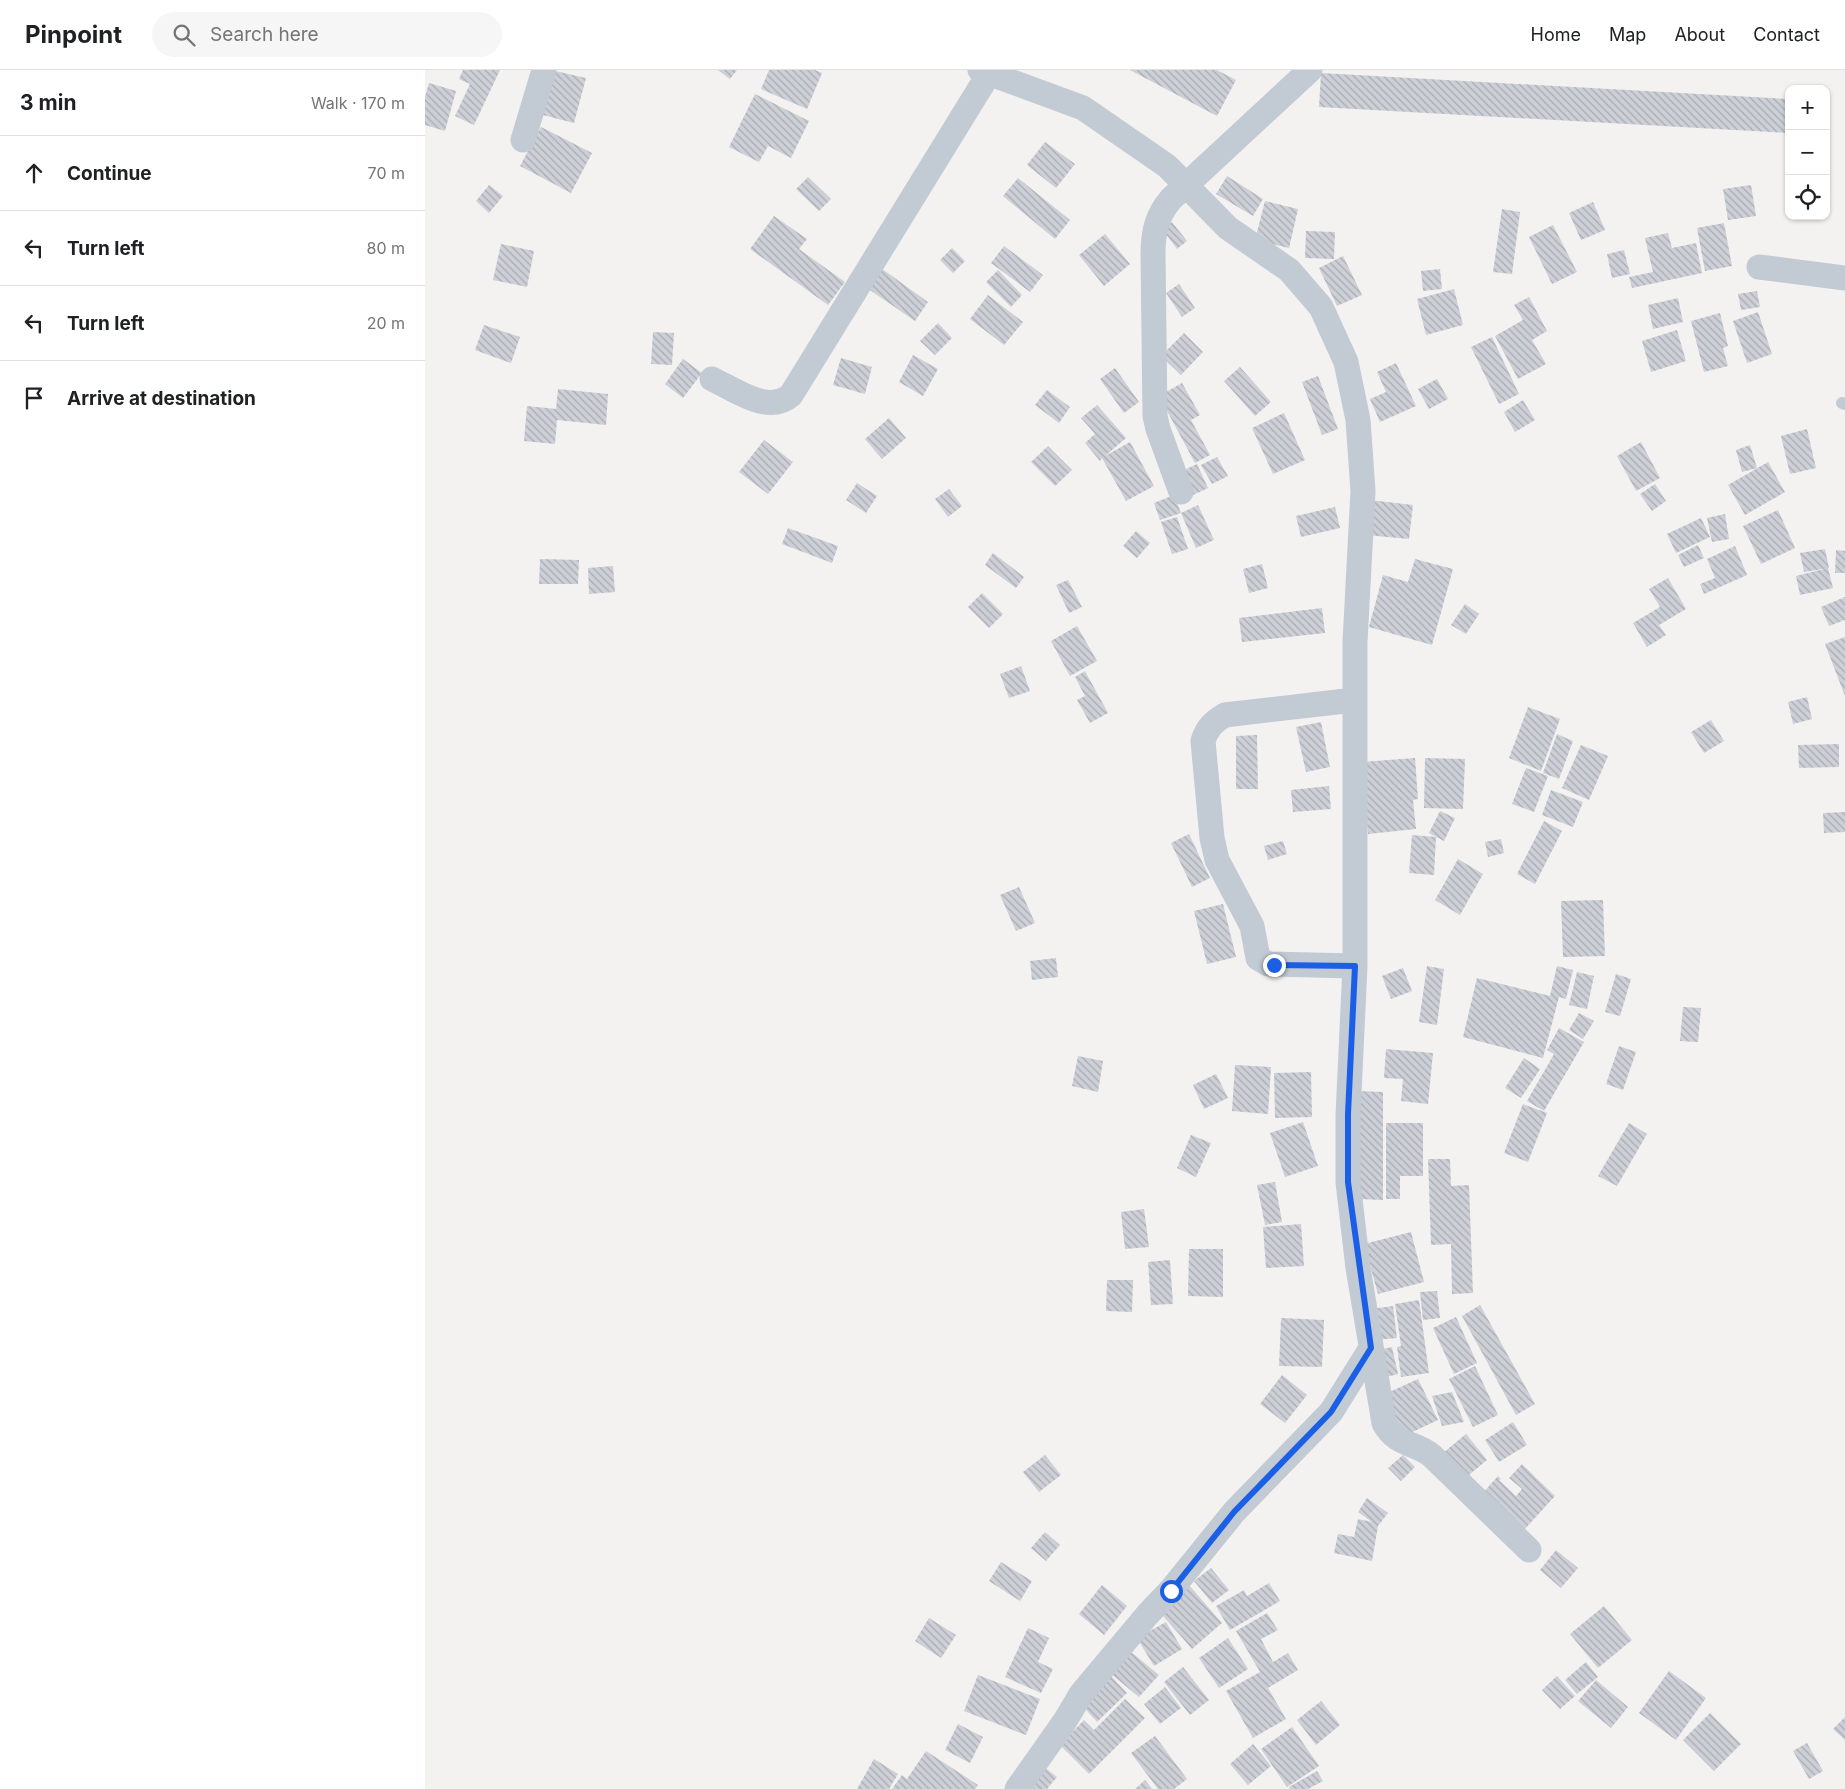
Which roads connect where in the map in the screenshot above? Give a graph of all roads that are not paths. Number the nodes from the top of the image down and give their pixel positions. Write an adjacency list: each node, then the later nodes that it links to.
1 (545, 70): 4 (street)
2 (1310, 70): 5 (street)
3 (985, 71): 5 (street); 8 (street)
4 (523, 140)
5 (1186, 187): 9 (street); 10 (street)
6 (1759, 267): 7 (street)
7 (1845, 278)
8 (713, 379)
9 (1181, 492)
10 (1354, 700): 11 (street); 11 (street)
11 (1355, 966): 12 (street)
12 (1371, 1348): 13 (street); 14 (street)
13 (1529, 1550)
14 (1017, 1789)

